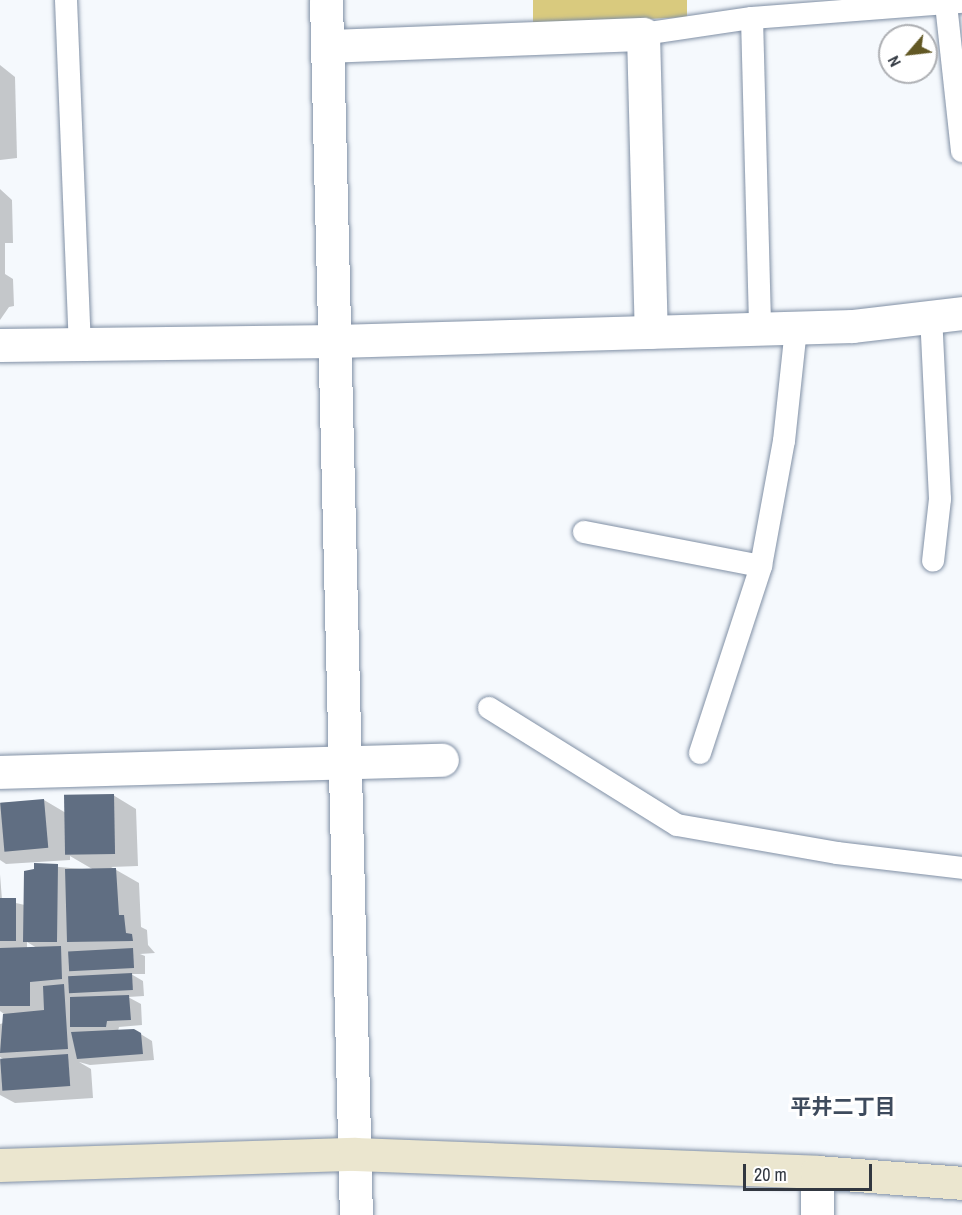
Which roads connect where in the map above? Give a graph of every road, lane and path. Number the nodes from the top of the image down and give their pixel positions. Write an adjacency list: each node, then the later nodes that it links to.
1 (66, 0): 13 (lane)
2 (326, 0): 6 (street)
3 (954, 3): 4 (lane); 7 (lane)
4 (752, 18): 5 (lane); 10 (lane)
5 (643, 34): 6 (street); 11 (street)
6 (328, 46): 12 (street)
7 (962, 151)
8 (946, 314): 9 (street); 16 (lane)
9 (796, 328): 10 (street); 17 (lane)
10 (760, 329): 11 (street)
11 (651, 332): 12 (street)
12 (336, 341): 13 (street); 21 (street)
13 (80, 344): 14 (street)
14 (0, 345)
15 (584, 532): 17 (lane)
16 (933, 561)
17 (761, 566): 19 (lane)
18 (489, 708): 23 (lane)
19 (700, 753)
20 (442, 760): 21 (street)
21 (344, 763): 22 (street); 24 (street)
22 (0, 772)
23 (962, 868)
24 (355, 1154): 25 (main road); 26 (main road); 28 (street)
25 (0, 1165)
26 (817, 1172): 27 (main road); 29 (street)
27 (962, 1183)
28 (356, 1215)
29 (817, 1215)

